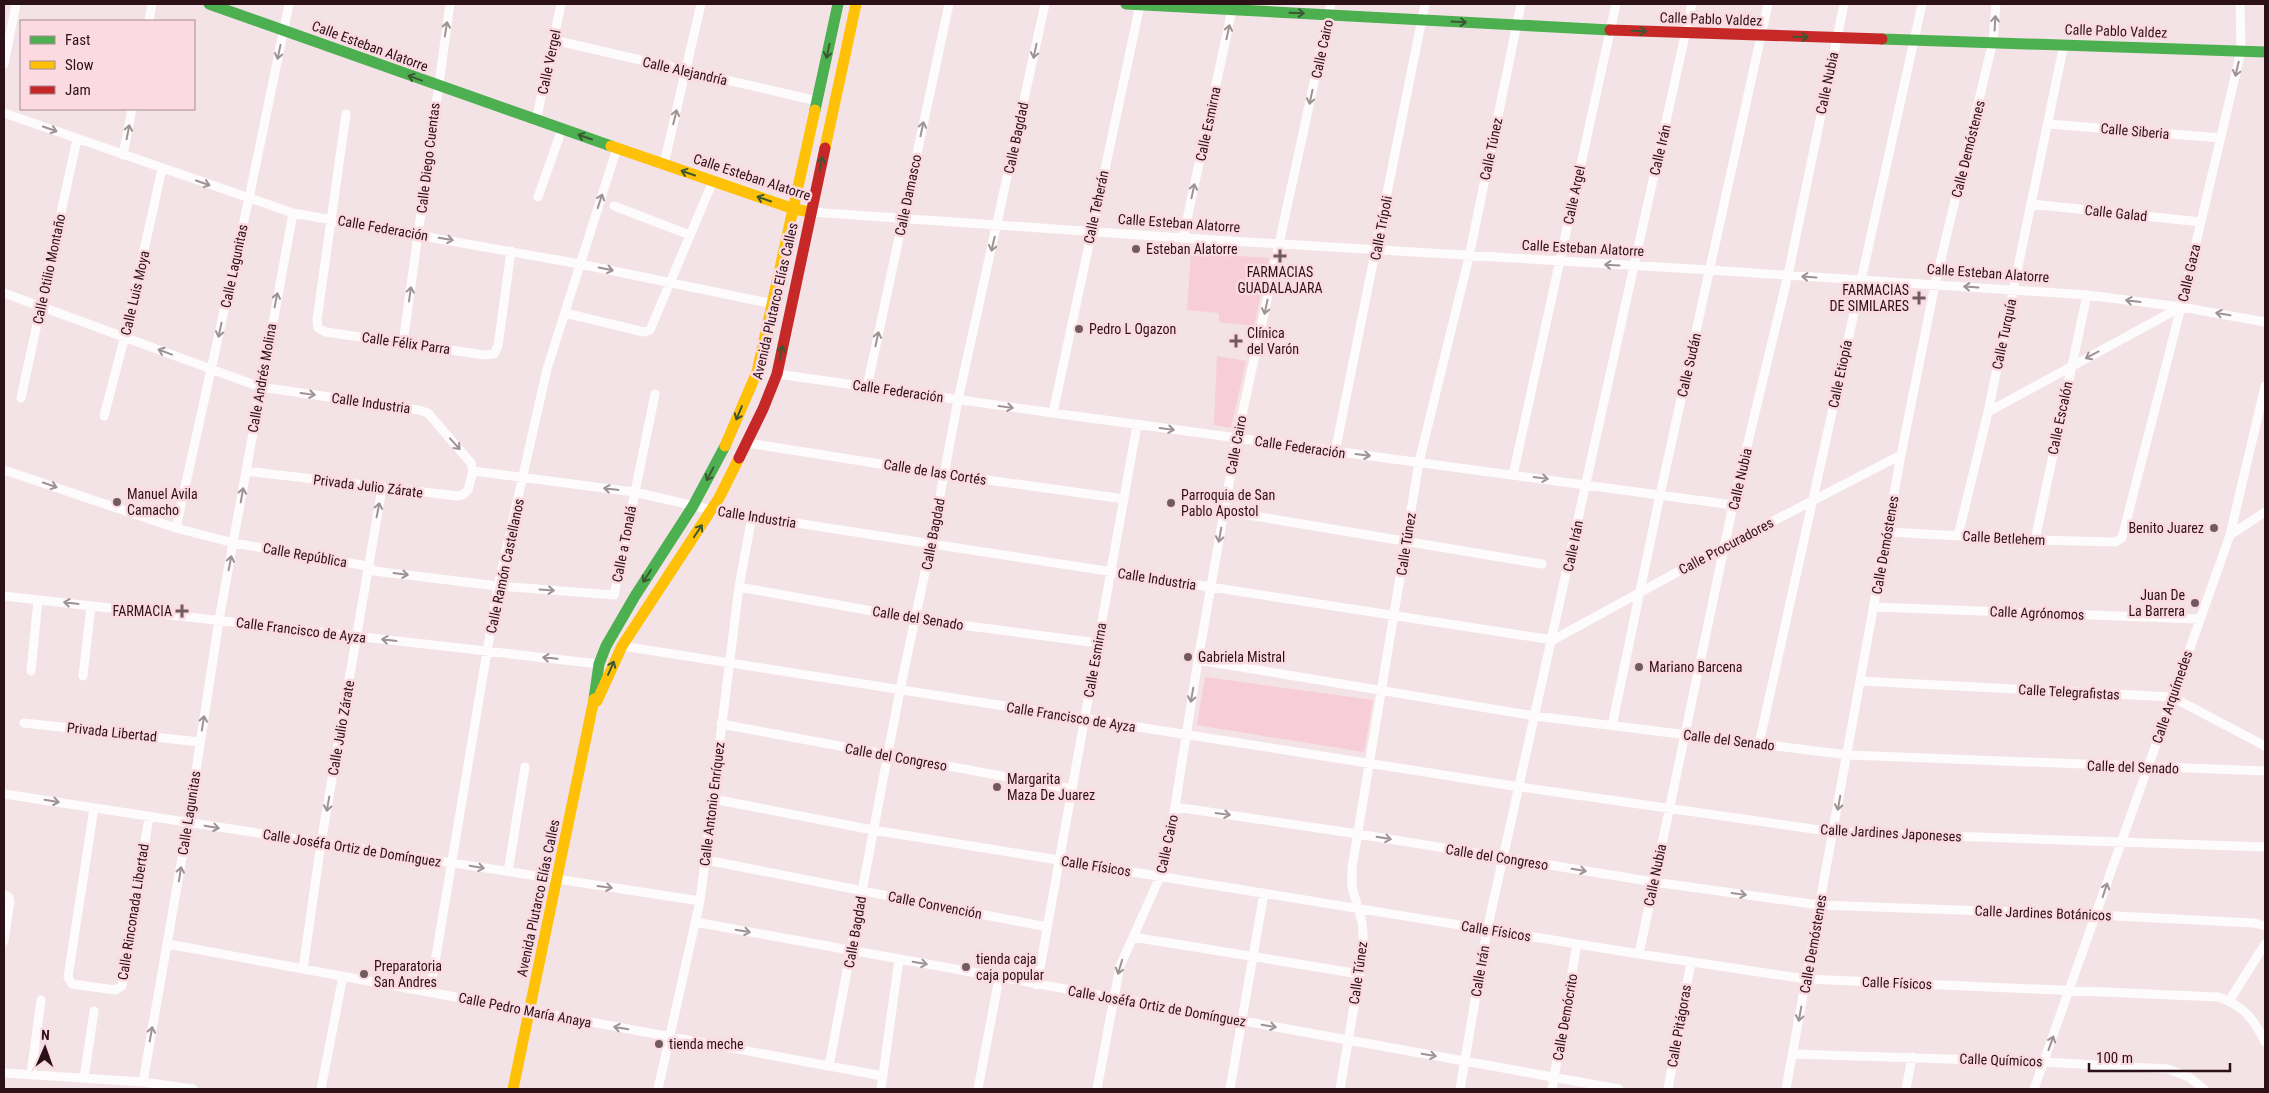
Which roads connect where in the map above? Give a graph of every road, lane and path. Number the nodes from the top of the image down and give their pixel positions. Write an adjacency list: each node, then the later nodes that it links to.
1 (16, 4): 39 (street)
2 (152, 4): 25 (street)
3 (209, 4): 29 (main road, Calle Esteban Alatorre)
4 (289, 4): 29 (street, Calle Lagunitas)
5 (450, 4): 41 (street, Calle Diego Cuentas, one-way to 5)
6 (562, 4): 33 (street, Calle Vergel)
7 (702, 4): 40 (street)
8 (838, 4): 42 (main road, Avenida Plutarco Elías Calles, one-way to 42)
9 (856, 4): 61 (main road, Avenida Plutarco Elías Calles, one-way to 9)
10 (949, 4): 63 (street, Calle Damasco, one-way to 10)
11 (1045, 4): 66 (street, Calle Bagdad, one-way to 66)
12 (1126, 4): 13 (main road, Calle Pablo Valdez)
13 (1142, 4): 23 (main road, Calle Pablo Valdez); 67 (street, Calle Teherán)
14 (1426, 4): 26 (street, Calle Trípoli)
15 (1521, 4): 27 (street, Calle Túnez)
16 (1616, 4): 28 (street, Calle Argel)
17 (1692, 4): 30 (street, Calle Irán)
18 (1768, 4): 31 (street, Calle Sudán)
19 (1844, 4): 32 (street, Calle Nubia)
20 (1922, 4): 34 (street, Calle Etiopía)
21 (1996, 4): 35 (street, Calle Demóstenes, one-way to 21)
22 (2240, 4): 37 (street, Calle Gaza)
23 (1236, 7): 24 (main road, Calle Pablo Valdez, one-way to 24); 70 (street, Calle Esmirna, one-way to 23)
24 (1330, 9): 26 (main road, Calle Pablo Valdez); 71 (street, Calle Cairo, one-way to 71)
25 (149, 20)
26 (1422, 20): 27 (main road, Calle Pablo Valdez, one-way to 27); 73 (street, Calle Trípoli)
27 (1516, 25): 28 (main road, Calle Pablo Valdez); 74 (street, Calle Túnez)
28 (1610, 30): 30 (main road, Calle Pablo Valdez, one-way to 30); 75 (street, Calle Argel)
29 (284, 31): 41 (main road, Calle Esteban Alatorre, one-way to 29); 57 (street, Calle Lagunitas, one-way to 57)
30 (1686, 33): 31 (main road, Calle Pablo Valdez); 77 (street, Calle Irán)
31 (1761, 36): 32 (main road, Calle Pablo Valdez, one-way to 32); 78 (street, Calle Sudán)
32 (1837, 39): 34 (main road, Calle Pablo Valdez); 79 (street, Calle Nubia)
33 (554, 40): 40 (street, Calle Alejandría); 46 (street, Calle Vergel)
34 (1914, 40): 35 (main road, Calle Pablo Valdez); 80 (street, Calle Etiopía)
35 (1994, 41): 36 (main road, Calle Pablo Valdez); 82 (street, Calle Demóstenes)
36 (2064, 44): 37 (main road, Calle Pablo Valdez); 47 (street, Calle Turquía)
37 (2242, 51): 38 (main road, Calle Pablo Valdez); 49 (street, Calle Gaza, one-way to 49)
38 (2265, 52)
39 (4, 64)
40 (687, 71): 42 (street, Calle Alejandría); 53 (street, one-way to 40)
41 (437, 86): 46 (main road, Calle Esteban Alatorre); 68 (street, Calle Diego Cuentas)
42 (817, 101): 60 (main road, Avenida Plutarco Elías Calles)
43 (132, 110): 52 (street, one-way to 43)
44 (4, 113): 50 (street, Calle Federación, one-way to 50)
45 (346, 114): 64 (street)
46 (536, 120): 48 (main road, Calle Esteban Alatorre)
47 (2048, 124): 49 (street, Calle Siberia); 58 (street, Calle Turquía)
48 (562, 129): 51 (main road, Calle Esteban Alatorre, one-way to 48); 56 (street)
49 (2221, 138): 65 (street, Calle Gaza)
50 (77, 139): 52 (street, Calle Federación); 87 (street, Calle Otilio Montaño)
51 (617, 148): 53 (main road, Calle Esteban Alatorre); 76 (street, Calle Ramón Castellanos, one-way to 51)
52 (123, 155): 54 (street, Calle Federación)
53 (664, 164): 55 (main road, Calle Esteban Alatorre, one-way to 53)
54 (162, 169): 57 (street, Calle Federación, one-way to 57); 91 (street, Calle Luis Moya)
55 (713, 181): 60 (main road, Calle Esteban Alatorre, one-way to 55); 69 (street)
56 (538, 197)
57 (249, 198): 62 (street, Calle Federación); 94 (street, Calle Lagunitas, one-way to 94)
58 (2031, 204): 65 (street, Calle Galad); 83 (street, Calle Turquía)
59 (614, 206): 69 (street)
60 (794, 209): 61 (main road, Calle Esteban Alatorre); 86 (main road, Avenida Plutarco Elías Calles)
61 (811, 212): 63 (street, Calle Esteban Alatorre); 95 (main road, Avenida Plutarco Elías Calles, one-way to 61)
62 (293, 213): 64 (street, Calle Federación); 97 (street, Calle Andrés Molina, one-way to 62)
63 (903, 219): 66 (street, Calle Esteban Alatorre); 98 (street, Calle Damasco, one-way to 63)
64 (331, 220): 68 (street, Calle Federación); 92 (street, Calle Félix Parra)
65 (2201, 222): 88 (street, Calle Gaza)
66 (998, 225): 67 (street, Calle Esteban Alatorre); 101 (street, Calle Bagdad, one-way to 101)
67 (1091, 232): 70 (street, Calle Esteban Alatorre); 103 (street, Calle Teherán)
68 (418, 234): 72 (street, Calle Federación, one-way to 72); 92 (street, Calle Diego Cuentas, one-way to 68)
69 (690, 234): 81 (street)
70 (1183, 238): 71 (street, Calle Esteban Alatorre)
71 (1279, 244): 73 (street, Calle Esteban Alatorre); 106 (street, Calle Cairo, one-way to 106)
72 (512, 251): 76 (street, Calle Federación); 92 (street, Calle Félix Parra)
73 (1376, 251): 74 (street, Calle Esteban Alatorre); 108 (street, Calle Trípoli)
74 (1469, 257): 75 (street, Calle Esteban Alatorre); 110 (street, Calle Túnez)
75 (1560, 262): 77 (street, Calle Esteban Alatorre, one-way to 75); 115 (street, Calle Argel)
76 (580, 264): 81 (street, Calle Federación, one-way to 81); 89 (street, Calle Ramón Castellanos)
77 (1634, 266): 78 (street, Calle Esteban Alatorre); 117 (street, Calle Irán)
78 (1710, 270): 79 (street, Calle Esteban Alatorre); 120 (street, Calle Sudán)
79 (1788, 275): 80 (street, Calle Esteban Alatorre, one-way to 79); 123 (street, Calle Nubia)
80 (1860, 280): 82 (street, Calle Esteban Alatorre); 122 (street, Calle Etiopía)
81 (669, 282): 86 (street, Calle Federación); 89 (street)
82 (1935, 284): 83 (street, Calle Esteban Alatorre, one-way to 82); 109 (street, Calle Demóstenes)
83 (2014, 290): 85 (street, Calle Esteban Alatorre); 102 (street, Calle Turquía)
84 (4, 293): 87 (street, Calle Industria)
85 (2087, 296): 88 (street, Calle Esteban Alatorre, one-way to 85); 93 (street, Calle Escalón)
86 (773, 304): 124 (main road, Avenida Plutarco Elías Calles, one-way to 124)
87 (41, 305): 91 (street, Calle Industria); 100 (street, Calle Otilio Montaño)
88 (2181, 307): 90 (street, Calle Esteban Alatorre, one-way to 88); 93 (street, one-way to 93); 134 (street, Calle Gaza)
89 (565, 313): 116 (street, Calle Ramón Castellanos)
90 (2265, 322)
91 (125, 336): 94 (street, Calle Industria, one-way to 91); 104 (street, Calle Luis Moya)
92 (403, 342)
93 (2071, 366): 102 (street); 133 (street, Calle Escalón)
94 (212, 370): 97 (street, Calle Industria); 129 (street, Calle Lagunitas)
95 (777, 374): 98 (street, Calle Federación); 107 (main road, Avenida Plutarco Elías Calles)
96 (2265, 386): 131 (street, Calle Arquímedes)
97 (260, 387): 112 (street, Calle Andrés Molina); 113 (street, Calle Industria, one-way to 113)
98 (867, 387): 101 (street, Calle Federación)
99 (655, 394): 119 (street, Calle a Tonalá)
100 (21, 398)
101 (958, 400): 103 (street, Calle Federación, one-way to 103); 114 (street, Calle Bagdad)
102 (1988, 412): 132 (street, Calle Turquía)
103 (1053, 414): 105 (street, Calle Federación)
104 (104, 416)
105 (1137, 425): 106 (street, Calle Federación, one-way to 106); 121 (street, Calle Esmirna)
106 (1237, 438): 108 (street, Calle Federación); 126 (street, Calle Cairo)
107 (747, 443): 114 (street, Calle de las Cortés); 125 (main road, Avenida Plutarco Elías Calles)
108 (1335, 452): 110 (street, Calle Federación, one-way to 110)
109 (1901, 455): 122 (street, Calle Procuradores); 130 (street, Calle Demóstenes)
110 (1419, 462): 115 (street, Calle Federación); 135 (street, Calle Túnez)
111 (4, 470): 129 (street, Calle República, one-way to 129)
112 (246, 471): 118 (street, Privada Julio Zárate); 136 (street, Calle Andrés Molina, one-way to 112)
113 (472, 471): 116 (street, Calle Industria); 118 (street, Privada Julio Zárate)
114 (945, 474): 121 (street, Calle de las Cortés); 137 (street, Calle Bagdad)
115 (1513, 475): 117 (street, Calle Federación, one-way to 117)
116 (524, 478): 119 (street, Calle Industria, one-way to 116); 142 (street, Calle Ramón Castellanos)
117 (1586, 484): 120 (street, Calle Federación); 158 (street, Calle Irán)
118 (382, 488): 140 (street, Calle Julio Zárate, one-way to 118)
119 (634, 492): 124 (street, Calle Industria); 146 (street, Calle a Tonalá)
120 (1660, 495): 123 (street, Calle Federación); 145 (street, Calle Sudán)
121 (1124, 499): 141 (street, Calle Esmirna)
122 (1812, 501): 138 (street, Calle Procuradores); 180 (street, Calle Etiopía)
123 (1733, 505): 138 (street, Calle Nubia)
124 (693, 506): 125 (street, Calle Industria); 149 (main road, Avenida Plutarco Elías Calles, one-way to 149)
125 (712, 510): 128 (street, Calle Industria); 152 (main road, Avenida Plutarco Elías Calles, one-way to 125)
126 (1224, 511): 135 (street); 144 (street, Calle Cairo, one-way to 144)
127 (2265, 512): 131 (street)
128 (752, 516): 137 (street, Calle Industria); 143 (street, Calle Antonio Enríquez)
129 (176, 528): 136 (street, Calle República)
130 (1888, 532): 132 (street, Calle Betlehem); 151 (street, Calle Demóstenes)
131 (2230, 535): 155 (street, Calle Arquímedes)
132 (1958, 536): 133 (street, Calle Betlehem)
133 (2035, 540): 134 (street, Calle Betlehem)
134 (2120, 540)
135 (1406, 542): 139 (street); 153 (street, Calle Túnez)
136 (234, 543): 140 (street, Calle República); 156 (street, Calle Lagunitas, one-way to 136)
137 (932, 544): 141 (street, Calle Industria); 154 (street, Calle Bagdad)
138 (1725, 546): 145 (street, Calle Procuradores); 178 (street, Calle Nubia)
139 (1542, 564)
140 (367, 566): 142 (street, Calle República, one-way to 142); 157 (street, Calle Julio Zárate)
141 (1111, 572): 144 (street, Calle Industria); 159 (street, Calle Esmirna)
142 (498, 586): 146 (street, Calle República, one-way to 146); 161 (street, Calle Ramón Castellanos)
143 (739, 587): 154 (street, Calle del Senado); 163 (street, Calle Antonio Enríquez)
144 (1210, 587): 153 (street, Calle Industria); 162 (street, Calle Cairo)
145 (1640, 593): 158 (street, Calle Procuradores); 176 (street, Calle Sudán)
146 (614, 595)
147 (4, 596): 148 (street, Calle Francisco de Ayza)
148 (38, 600): 150 (street, Calle Francisco de Ayza, one-way to 148); 165 (street)
149 (630, 603): 152 (main road); 164 (main road, Avenida Plutarco Elías Calles)
150 (91, 606): 156 (street, Calle Francisco de Ayza); 166 (street)
151 (1875, 606): 155 (street, Calle Agrónomos); 167 (street, Calle Demóstenes)
152 (643, 612): 160 (main road, Avenida Plutarco Elías Calles)
153 (1394, 615): 158 (street, Calle Industria); 168 (street, Calle Túnez)
154 (916, 619): 159 (street, Calle del Senado); 169 (street, Calle Bagdad)
155 (2199, 619): 170 (street, Calle Arquímedes)
156 (219, 620): 157 (street, Calle Francisco de Ayza); 179 (street, Calle Lagunitas, one-way to 156)
157 (357, 636): 161 (street, Calle Francisco de Ayza, one-way to 157); 201 (street, Calle Julio Zárate, one-way to 201)
158 (1552, 640): 172 (street, Calle Irán)
159 (1098, 643): 173 (street, Calle Esmirna)
160 (622, 646): 163 (street, Calle Francisco de Ayza); 171 (main road, Avenida Plutarco Elías Calles, one-way to 160)
161 (487, 651): 164 (street, Calle Francisco de Ayza, one-way to 161); 206 (street, Calle Ramón Castellanos)
162 (1198, 660): 168 (street, Calle del Senado); 177 (street, Calle Cairo, one-way to 177)
163 (729, 663): 169 (street, Calle Francisco de Ayza); 175 (street, Calle Antonio Enríquez)
164 (599, 664): 171 (main road, Avenida Plutarco Elías Calles)
165 (31, 671)
166 (83, 676)
167 (1860, 681): 170 (street, Calle Telegrafistas); 182 (street, Calle Demóstenes)
168 (1382, 689): 172 (street, Calle del Senado); 184 (street, Calle Túnez)
169 (900, 690): 173 (street, Calle Francisco de Ayza); 183 (street, Calle Bagdad)
170 (2172, 697): 181 (street, Calle Telegrafistas); 186 (street, Calle Arquímedes)
171 (592, 713): 209 (main road, Avenida Plutarco Elías Calles)
172 (1536, 716): 176 (street, Calle del Senado); 188 (street, Calle Irán)
173 (1084, 719): 177 (street, Calle Francisco de Ayza); 189 (street, Calle Esmirna)
174 (24, 722): 179 (street, Privada Libertad)
175 (721, 724): 183 (street, Calle del Congreso); 191 (street, Calle Antonio Enríquez)
176 (1612, 726): 178 (street, Calle del Senado)
177 (1185, 735): 184 (street, Calle Francisco de Ayza); 192 (street, Calle Cairo)
178 (1685, 735): 180 (street, Calle del Senado); 194 (street, Calle Nubia)
179 (200, 742): 196 (street, Calle Lagunitas)
180 (1759, 744): 182 (street, Calle del Senado)
181 (2265, 746)
182 (1848, 755): 186 (street, Calle del Senado); 198 (street, Calle Demóstenes, one-way to 198)
183 (888, 756): 189 (street, Calle del Congreso); 197 (street, Calle Bagdad)
184 (1370, 764): 188 (street, Calle Francisco de Ayza); 199 (street, Calle Túnez)
185 (525, 767): 207 (street)
186 (2149, 768): 187 (street, Calle del Senado); 200 (street, Calle Arquímedes)
187 (2265, 771)
188 (1520, 787): 194 (street, Calle Jardines Japoneses); 203 (street, Calle Irán)
189 (1072, 789): 205 (street, Calle Esmirna)
190 (4, 794): 193 (street, Calle Joséfa Ortiz de Domínguez, one-way to 193)
191 (713, 799): 197 (street, Calle Físicos); 204 (street, Calle Antonio Enríquez)
192 (1175, 807): 199 (street, Calle del Congreso, one-way to 199); 208 (street, Calle Cairo)
193 (94, 808): 195 (street, Calle Joséfa Ortiz de Domínguez); 195 (street, Calle Rinconada Libertad)
194 (1669, 808): 198 (street, Calle Jardines Japoneses); 210 (street, Calle Nubia)
195 (149, 817): 196 (street, Calle Joséfa Ortiz de Domínguez)
196 (188, 823): 201 (street, Calle Joséfa Ortiz de Domínguez, one-way to 201); 224 (street, Calle Lagunitas, one-way to 196)
197 (873, 830): 205 (street, Calle Físicos); 211 (street, Calle Bagdad)
198 (1834, 832): 200 (street, Calle Jardines Japoneses); 215 (street, Calle Demóstenes)
199 (1358, 834): 203 (street, Calle del Congreso, one-way to 203); 216 (street, Calle Túnez)
200 (2120, 842): 202 (street, Calle Jardines Japoneses); 217 (street, Calle Arquímedes, one-way to 200)
201 (321, 843): 206 (street, Calle Joséfa Ortiz de Domínguez); 232 (street, Calle Julio Zárate)
202 (2265, 847)
203 (1504, 858): 210 (street, Calle del Congreso, one-way to 210); 221 (street, Calle Irán)
204 (706, 860): 211 (street, Calle Convención); 214 (street, Calle Antonio Enríquez)
205 (1059, 861): 208 (street, Calle Físicos); 220 (street, Calle Esmirna)
206 (452, 863): 207 (street, Calle Joséfa Ortiz de Domínguez, one-way to 207); 239 (street, Calle Ramón Castellanos)
207 (508, 872): 209 (street, Calle Joséfa Ortiz de Domínguez)
208 (1160, 877): 212 (street, Calle Físicos); 223 (street, Calle Cairo)
209 (557, 880): 214 (street, Calle Joséfa Ortiz de Domínguez, one-way to 214); 244 (main road, Avenida Plutarco Elías Calles)
210 (1654, 882): 215 (street, Calle del Congreso, one-way to 215); 228 (street, Calle Nubia)
211 (862, 891): 220 (street, Calle Convención); 227 (street, Calle Bagdad)
212 (1264, 893): 216 (street, Calle Físicos); 229 (street)
213 (4, 895): 222 (street)
214 (700, 901): 218 (street, Calle Antonio Enríquez)
215 (1820, 906): 217 (street, Calle Jardines Botánicos); 236 (street, Calle Demóstenes)
216 (1357, 907): 221 (street, Calle Físicos); 233 (street, Calle Túnez)
217 (2097, 914): 219 (street, Calle Jardines Botánicos); 238 (street, Calle Arquímedes)
218 (695, 922): 227 (street, Calle Joséfa Ortiz de Domínguez, one-way to 227); 246 (street, Calle Antonio Enríquez)
219 (2265, 926)
220 (1047, 927): 237 (street, Calle Esmirna)
221 (1488, 930): 225 (street, Calle Físicos); 251 (street, Calle Irán)
222 (4, 936)
223 (1133, 938): 229 (street); 240 (street, Calle Cairo, one-way to 240)
224 (168, 944): 232 (street, Calle Pedro María Anaya); 260 (street, Calle Lagunitas, one-way to 224)
225 (1577, 944): 228 (street, Calle Físicos); 257 (street, Calle Demócrito)
226 (2265, 944): 242 (street)
227 (851, 951): 230 (street, Calle Joséfa Ortiz de Domínguez); 253 (street, Calle Bagdad)
228 (1639, 954): 231 (street, Calle Físicos)
229 (1253, 957): 233 (street); 245 (street)
230 (899, 959): 235 (street, Calle Joséfa Ortiz de Domínguez, one-way to 235); 256 (street)
231 (1690, 962): 236 (street, Calle Físicos); 274 (street, Calle Pitágoras)
232 (303, 969): 234 (street, Calle Pedro María Anaya)
233 (1360, 974): 247 (street, Calle Túnez)
234 (343, 976): 239 (street, Calle Pedro María Anaya); 263 (street)
235 (999, 978): 237 (street, Calle Joséfa Ortiz de Domínguez); 267 (street)
236 (1806, 979): 238 (street, Calle Físicos); 249 (street, Calle Demóstenes, one-way to 249)
237 (1037, 985): 240 (street, Calle Joséfa Ortiz de Domínguez)
238 (2070, 989): 242 (street, Calle Físicos); 252 (street, Calle Arquímedes, one-way to 238)
239 (430, 992): 244 (street, Calle Pedro María Anaya)
240 (1113, 999): 245 (street, Calle Joséfa Ortiz de Domínguez); 268 (street, Calle Cairo)
241 (41, 1000): 255 (street)
242 (2229, 1001): 248 (street, Calle Físicos)
243 (94, 1011): 258 (street)
244 (530, 1011): 246 (street, Calle Pedro María Anaya, one-way to 244); 264 (main road, Avenida Plutarco Elías Calles)
245 (1242, 1021): 247 (street, Calle Joséfa Ortiz de Domínguez, one-way to 247); 269 (street)
246 (669, 1037): 253 (street, Calle Pedro María Anaya); 265 (street, Calle Antonio Enríquez)
247 (1348, 1040): 251 (street, Calle Joséfa Ortiz de Domínguez, one-way to 251); 270 (street, Calle Túnez)
248 (2265, 1042)
249 (1793, 1054): 250 (street, Calle Químicos); 275 (street, Calle Demóstenes)
250 (1912, 1057): 252 (street, Calle Químicos); 276 (street)
251 (1464, 1061): 257 (street, Calle Joséfa Ortiz de Domínguez); 271 (street, Calle Irán)
252 (2044, 1062): 277 (street, Calle Arquímedes); 278 (street, Calle Químicos)
253 (830, 1066): 256 (street, Calle Pedro María Anaya)
254 (4, 1072): 255 (street)
255 (30, 1074): 258 (street)
256 (883, 1076): 266 (street)
257 (1554, 1077): 272 (street, Calle Demócrito); 273 (street, Calle Joséfa Ortiz de Domínguez)
258 (84, 1078): 259 (street)
259 (107, 1079): 260 (street); 261 (street)
260 (143, 1082): 262 (street)
261 (106, 1089)
262 (193, 1089)
263 (321, 1089)
264 (513, 1089)
265 (658, 1089)
266 (881, 1089)
267 (978, 1089)
268 (1097, 1089)
269 (1230, 1089)
270 (1340, 1089)
271 (1460, 1089)
272 (1552, 1089)
273 (1619, 1089)
274 (1668, 1089)
275 (1786, 1089)
276 (1906, 1089)
277 (2034, 1089)
278 (2204, 1089)

